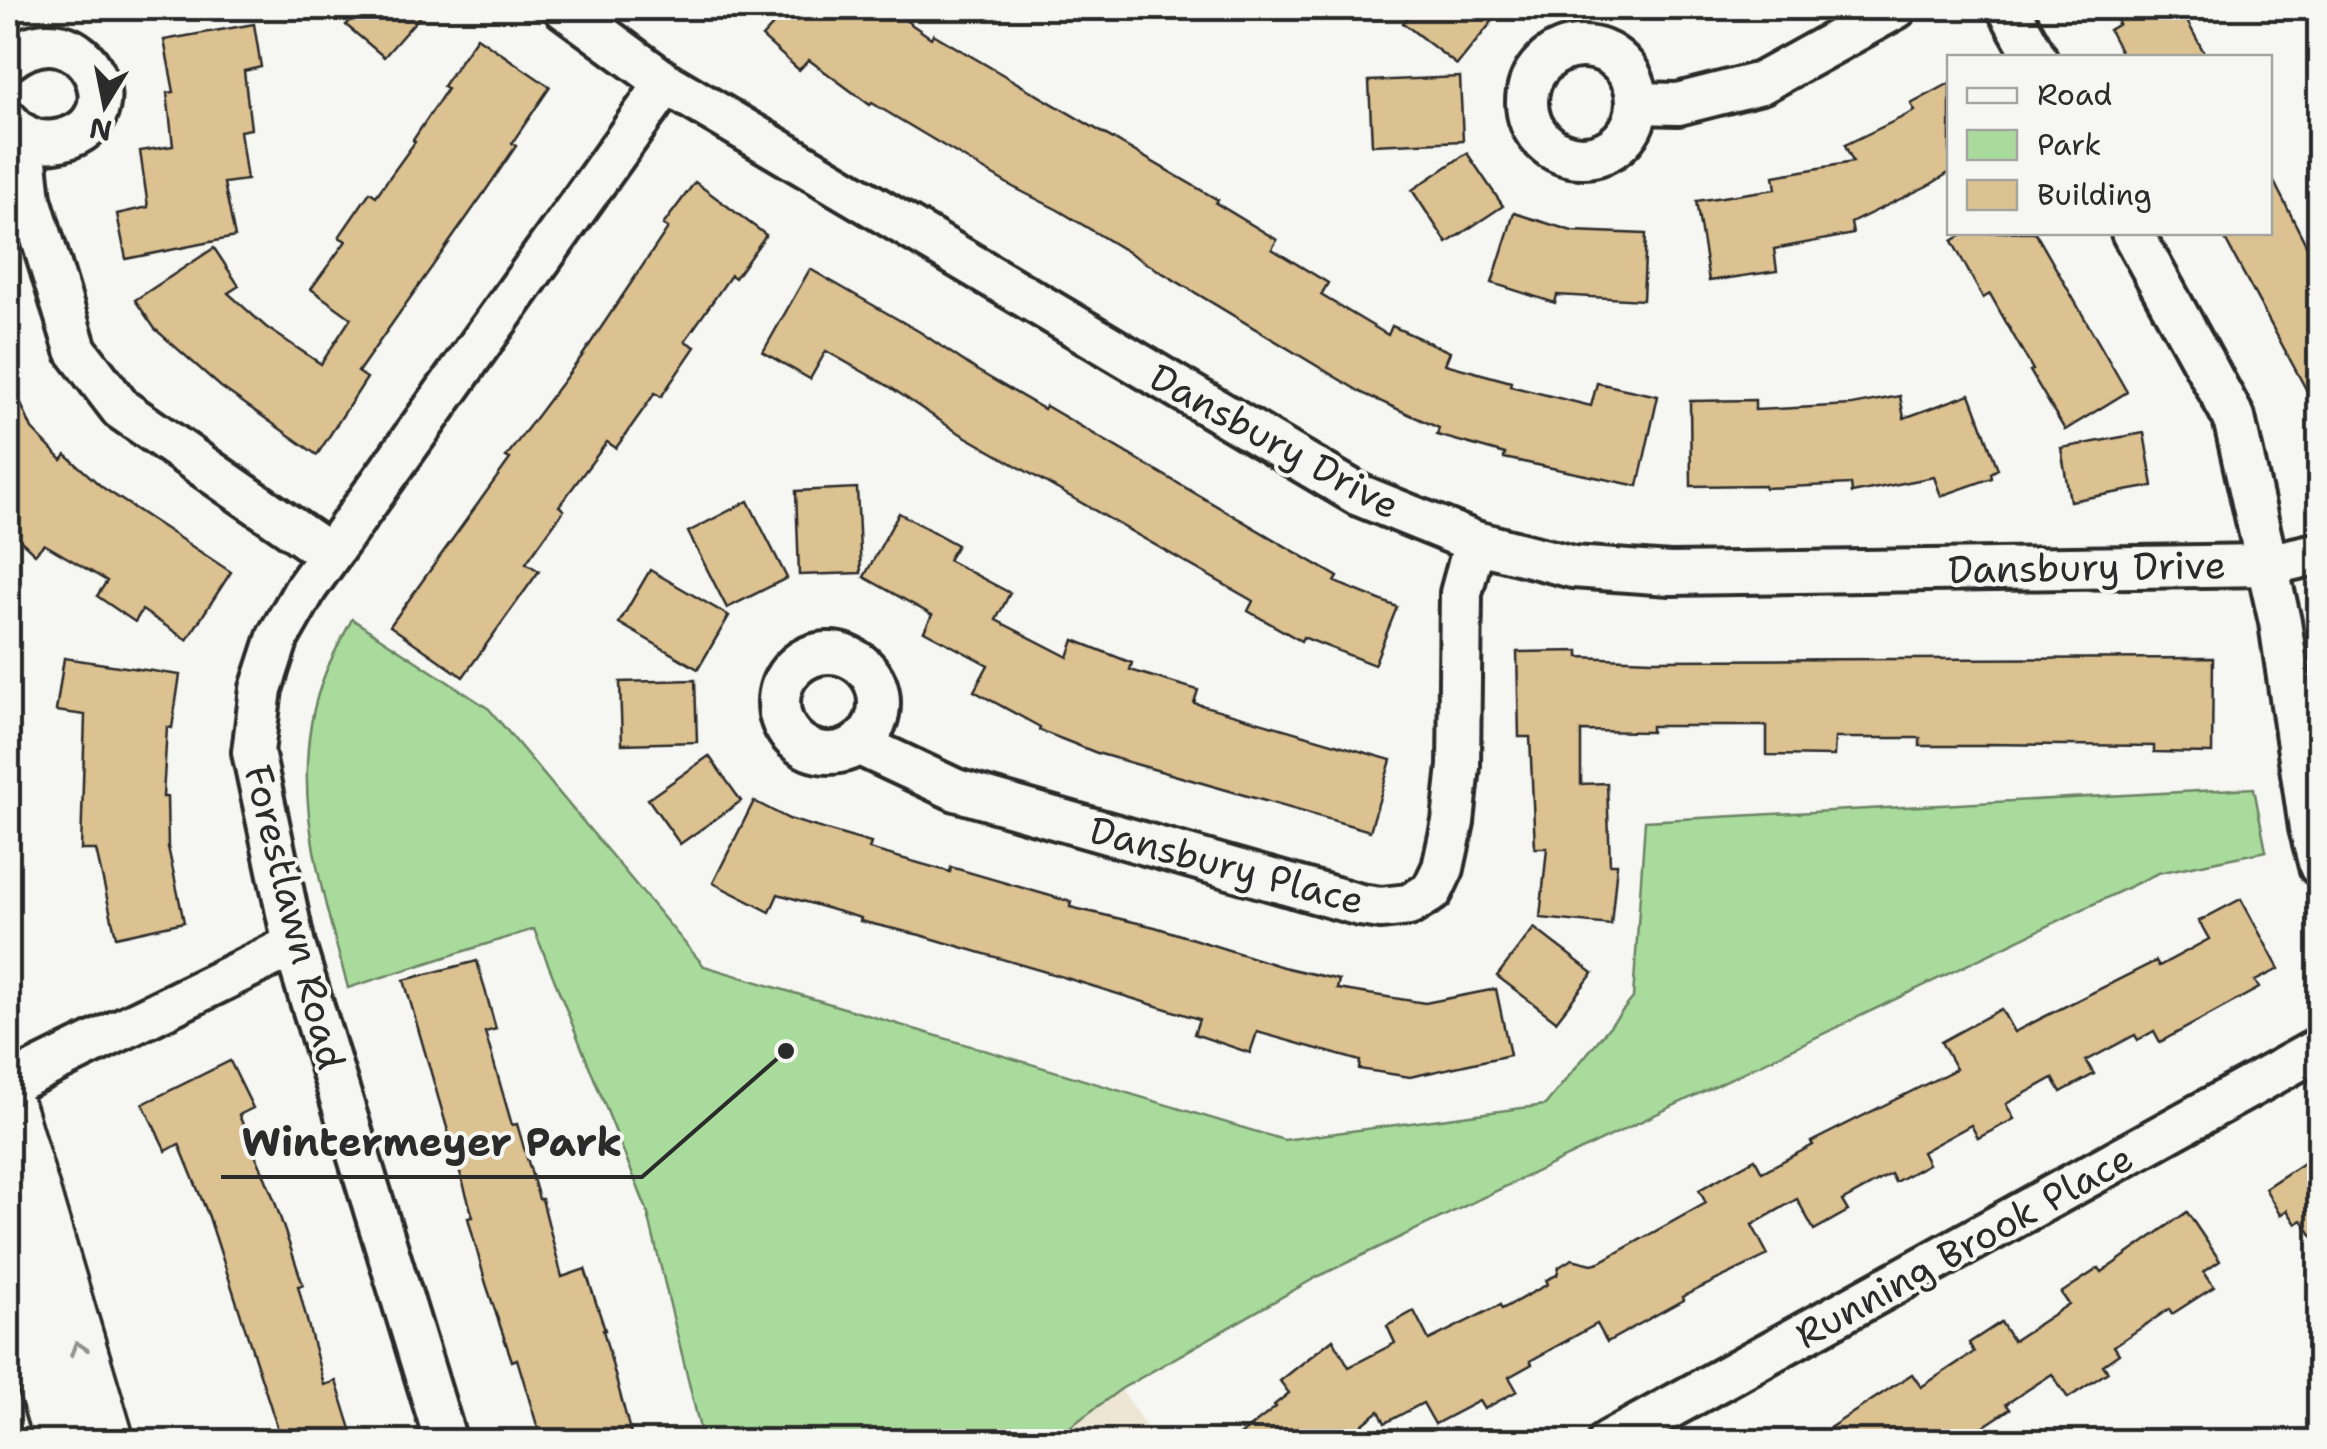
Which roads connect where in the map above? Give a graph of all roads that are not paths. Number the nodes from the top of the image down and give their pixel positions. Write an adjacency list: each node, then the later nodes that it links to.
1 (564, 8): 6 (street, Dansbury Drive)
2 (1896, 8): 7 (street)
3 (2008, 8): 4 (street)
4 (2034, 55)
5 (8, 60): 8 (street)
6 (666, 83): 10 (street, Dansbury Drive); 12 (street, Forestlawn Road)
7 (1638, 103)
8 (15, 128): 12 (street)
9 (2134, 235): 13 (street)
10 (1474, 542): 13 (street, Dansbury Drive); 14 (street, Dansbury Place)
11 (2320, 553): 13 (street, Dansbury Drive)
12 (329, 554): 16 (street, Forestlawn Road)
13 (2267, 564): 15 (street)
14 (858, 744)
15 (2320, 866)
16 (294, 945): 18 (street); 23 (street, Forestlawn Road)
17 (2320, 1048): 24 (street, Running Brook Place)
18 (8, 1085)
19 (8, 1114): 22 (main road, one-way to 19)
20 (8, 1257): 21 (main road)
21 (62, 1442)
22 (106, 1442)
23 (446, 1442)
24 (1608, 1442)

